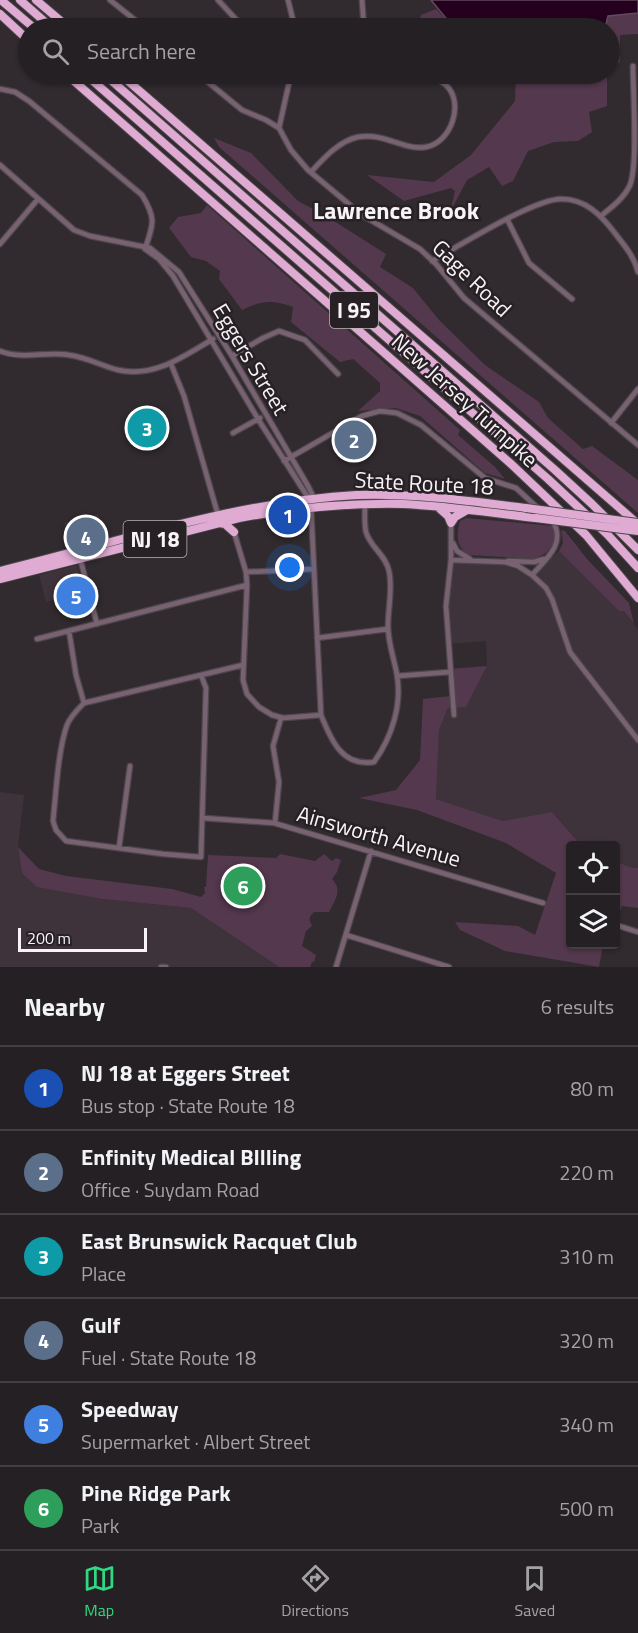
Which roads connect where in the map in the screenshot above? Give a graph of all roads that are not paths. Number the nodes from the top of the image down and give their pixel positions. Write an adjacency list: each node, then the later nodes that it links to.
1 (1, 0): 9 (highway)
2 (20, 0): 10 (highway)
3 (36, 0): 11 (highway)
4 (110, 0): 12 (street)
5 (218, 0): 13 (street)
6 (288, 0): 14 (street)
7 (362, 0): 15 (street)
8 (0, 14): 16 (highway)
9 (22, 18)
10 (41, 18)
11 (57, 18)
12 (132, 18)
13 (235, 18)
14 (293, 18)
15 (363, 18)
16 (18, 31)
17 (633, 66): 30 (street)
18 (77, 84): 79 (highway, New Jersey Turnpike / I 95)
19 (96, 84): 72 (highway, New Jersey Turnpike / I 95)
20 (115, 84): 66 (highway, New Jersey Turnpike / I 95)
21 (132, 84): 62 (highway, New Jersey Turnpike / I 95)
22 (210, 84): 26 (street)
23 (289, 84): 26 (street)
24 (443, 84): 28 (street)
25 (0, 90): 33 (street)
26 (279, 128): 28 (street, Gage Road)
27 (0, 165): 29 (street, Eggers Street)
28 (311, 172): 36 (street, Gage Road)
29 (38, 199): 32 (street); 33 (street, Eggers Street)
30 (602, 215): 31 (street); 35 (street)
31 (507, 219): 36 (street); 40 (street)
32 (0, 244)
33 (145, 249): 38 (street, Eggers Street); 39 (street, Eggers Street)
34 (638, 253): 35 (street)
35 (632, 256): 37 (street)
36 (432, 261): 50 (street, Gage Road)
37 (638, 272)
38 (193, 292): 39 (street); 41 (street, Eggers Street)
39 (185, 296): 42 (street, Eggers Street)
40 (572, 299)
41 (218, 336): 42 (street); 44 (street, Eggers Street)
42 (211, 340): 45 (street); 49 (street, Eggers Street)
43 (0, 351): 45 (street)
44 (231, 356): 46 (street); 48 (street, Eggers Street)
45 (171, 364): 60 (street)
46 (338, 374)
47 (638, 389): 50 (street)
48 (265, 416): 49 (street); 53 (street, Eggers Street)
49 (258, 419): 51 (street); 54 (street, Eggers Street)
50 (610, 423): 52 (street, Gage Road)
51 (233, 434)
52 (638, 445)
53 (291, 457): 54 (street); 55 (street, Eggers Street); 67 (street)
54 (284, 461): 55 (street, Eggers Street)
55 (310, 504): 56 (highway, State Route 18 / NJ 18); 59 (highway, State Route 18 / NJ 18); 60 (highway, State Route 18 / NJ 18); 62 (highway, State Route 18 / NJ 18, bridge); 73 (street)
56 (365, 504): 57 (highway, State Route 18 / NJ 18); 81 (street)
57 (439, 507): 58 (highway, State Route 18 / NJ 18); 61 (highway)
58 (467, 510): 61 (highway); 63 (highway, State Route 18 / NJ 18, bridge)
59 (239, 518): 60 (highway, State Route 18 / NJ 18); 64 (highway)
60 (218, 519): 64 (highway); 68 (highway, State Route 18 / NJ 18); 74 (highway, State Route 18 / NJ 18)
61 (451, 522): 65 (street)
62 (638, 524)
63 (638, 531)
64 (234, 532): 75 (street)
65 (452, 540): 69 (street); 70 (street)
66 (638, 550)
67 (549, 556): 71 (street); 76 (street)
68 (80, 558): 77 (highway, State Route 18 / NJ 18); 80 (street)
69 (451, 560): 70 (street); 86 (street)
70 (473, 560): 71 (street)
71 (492, 560): 76 (street)
72 (638, 568)
73 (313, 569): 75 (street); 83 (street)
74 (0, 571)
75 (246, 573): 78 (street)
76 (532, 575): 93 (street)
77 (0, 579)
78 (247, 585): 80 (street); 85 (street)
79 (638, 598)
80 (97, 624): 82 (street)
81 (388, 629): 83 (street); 88 (street)
82 (69, 631): 84 (street); 89 (street)
83 (317, 638): 91 (street)
84 (37, 639)
85 (243, 665): 87 (street); 92 (street)
86 (450, 672): 88 (street); 90 (street)
87 (201, 675): 89 (street); 95 (street)
88 (397, 676): 91 (street)
89 (84, 703): 97 (street)
90 (454, 715)
91 (321, 716): 92 (street)
92 (281, 718): 96 (street)
93 (638, 740)
94 (130, 766): 97 (street)
95 (203, 818): 96 (street, Ainsworth Avenue); 97 (street)
96 (275, 823): 98 (street, Ainsworth Avenue)
97 (119, 848)
98 (371, 851): 99 (street, Ainsworth Avenue); 102 (street)
99 (543, 903)
100 (620, 927): 101 (street)
101 (638, 932)
102 (346, 935): 105 (street); 106 (street)
103 (161, 967): 104 (street)
104 (166, 967)
105 (336, 967)
106 (449, 967)

